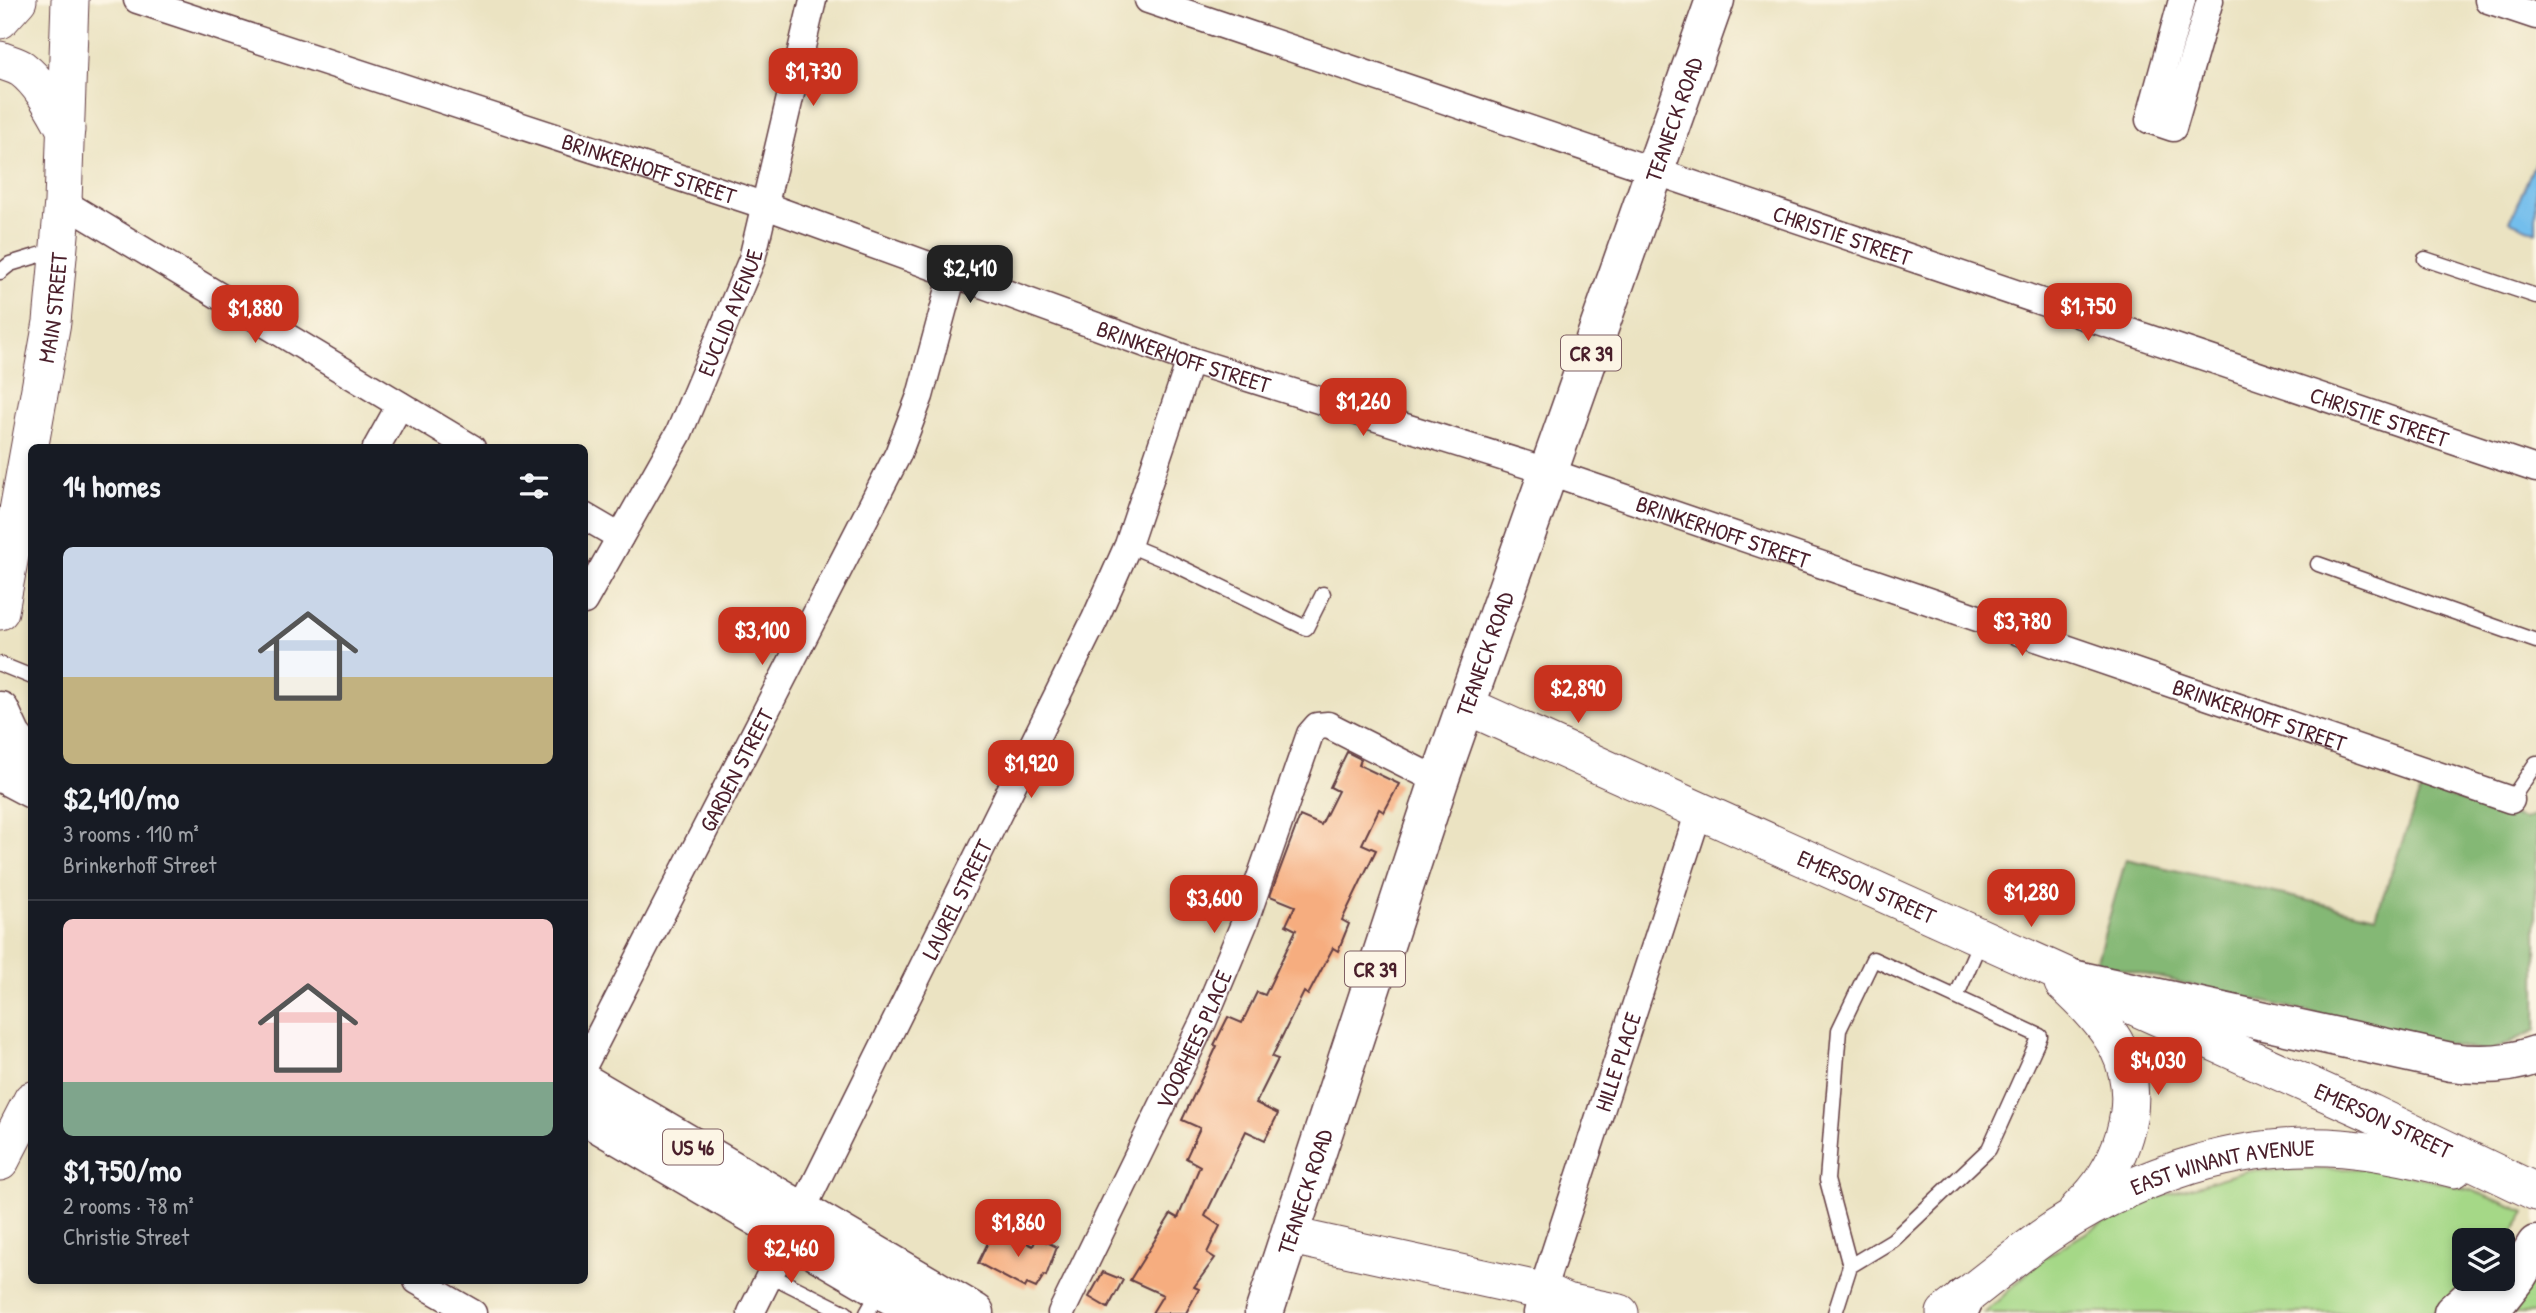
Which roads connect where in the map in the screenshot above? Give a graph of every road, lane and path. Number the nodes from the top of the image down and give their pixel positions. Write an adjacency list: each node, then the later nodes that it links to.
1 (18, 0): 11 (main road)
2 (70, 0): 13 (main road, MAIN STREET)
3 (137, 0): 16 (street, BRINKERHOFF STREET)
4 (813, 0): 16 (street, EUCLID AVENUE)
5 (1148, 0): 14 (street, CHRISTIE STREET)
6 (1715, 0): 14 (main road, TEANECK ROAD / CR 39)
7 (2182, 0): 8 (street)
8 (2210, 0)
9 (2489, 0): 10 (street)
10 (2536, 16)
11 (0, 20)
12 (0, 60): 13 (main road)
13 (65, 130): 15 (main road, MAIN STREET)
14 (1655, 171): 26 (street, CHRISTIE STREET); 27 (main road, TEANECK ROAD / CR 39)
15 (63, 202): 17 (main road, MAIN STREET); 23 (street)
16 (766, 206): 20 (street, BRINKERHOFF STREET); 30 (street, EUCLID AVENUE)
17 (60, 249): 19 (lane); 29 (main road, MAIN STREET)
18 (2425, 258): 21 (lane)
19 (0, 272)
20 (953, 274): 22 (street, BRINKERHOFF STREET); 52 (street, GARDEN STREET)
21 (2536, 296)
22 (1190, 360): 27 (street, BRINKERHOFF STREET); 31 (street, LAUREL STREET)
23 (400, 405): 24 (street); 25 (street)
24 (378, 444)
25 (465, 444)
26 (2536, 469)
27 (1549, 472): 39 (main road, TEANECK ROAD / CR 39); 45 (street, BRINKERHOFF STREET)
28 (588, 518): 30 (street)
29 (8, 522): 35 (main road, MAIN STREET)
30 (620, 537): 33 (street, EUCLID AVENUE)
31 (1128, 545): 34 (lane); 59 (street, LAUREL STREET)
32 (2318, 564): 36 (lane)
33 (588, 594)
34 (1323, 594)
35 (0, 611)
36 (2536, 641)
37 (0, 664): 38 (lane)
38 (28, 675)
39 (1465, 705): 43 (main road, TEANECK ROAD / CR 39); 46 (main road, EMERSON STREET)
40 (0, 711): 42 (main road)
41 (2536, 763): 45 (lane)
42 (22, 765): 44 (main road)
43 (1439, 781): 60 (main road, TEANECK ROAD / CR 39); 76 (street, VOORHEES PLACE)
44 (0, 787)
45 (2511, 800)
46 (1699, 811): 47 (main road, EMERSON STREET); 69 (street, HILLE PLACE)
47 (1982, 937): 48 (main road, EMERSON STREET); 50 (lane)
48 (2034, 962): 49 (main road, EMERSON STREET); 61 (main road)
49 (2072, 979): 51 (main road); 57 (main road, EMERSON STREET)
50 (1956, 996): 64 (lane); 64 (lane)
51 (2536, 1055)
52 (588, 1057)
53 (588, 1086): 59 (main road, US 46)
54 (28, 1108): 56 (main road)
55 (588, 1117): 59 (main road, US 46)
56 (0, 1162)
57 (2536, 1192): 61 (main road, EAST WINANT AVENUE)
58 (2536, 1214): 63 (main road)
59 (795, 1223): 65 (street, LAUREL STREET); 68 (main road, US 46); 75 (main road, US 46)
60 (1291, 1236): 69 (main road); 77 (main road, TEANECK ROAD / CR 39)
61 (2042, 1239): 70 (main road, EAST WINANT AVENUE)
62 (2536, 1245): 81 (main road)
63 (2515, 1246)
64 (1850, 1266): 79 (lane)
65 (770, 1275): 72 (street, LAUREL STREET); 73 (lane)
66 (422, 1284): 71 (street)
67 (2477, 1291): 80 (main road)
68 (874, 1301): 74 (main road, US 46)
69 (1540, 1302): 78 (main road)
70 (1956, 1308)
71 (473, 1313)
72 (751, 1313)
73 (846, 1313)
74 (922, 1313)
75 (975, 1313)
76 (1061, 1313)
77 (1265, 1313)
78 (1620, 1313)
79 (1835, 1313)
80 (2453, 1313)
81 (2488, 1313)

